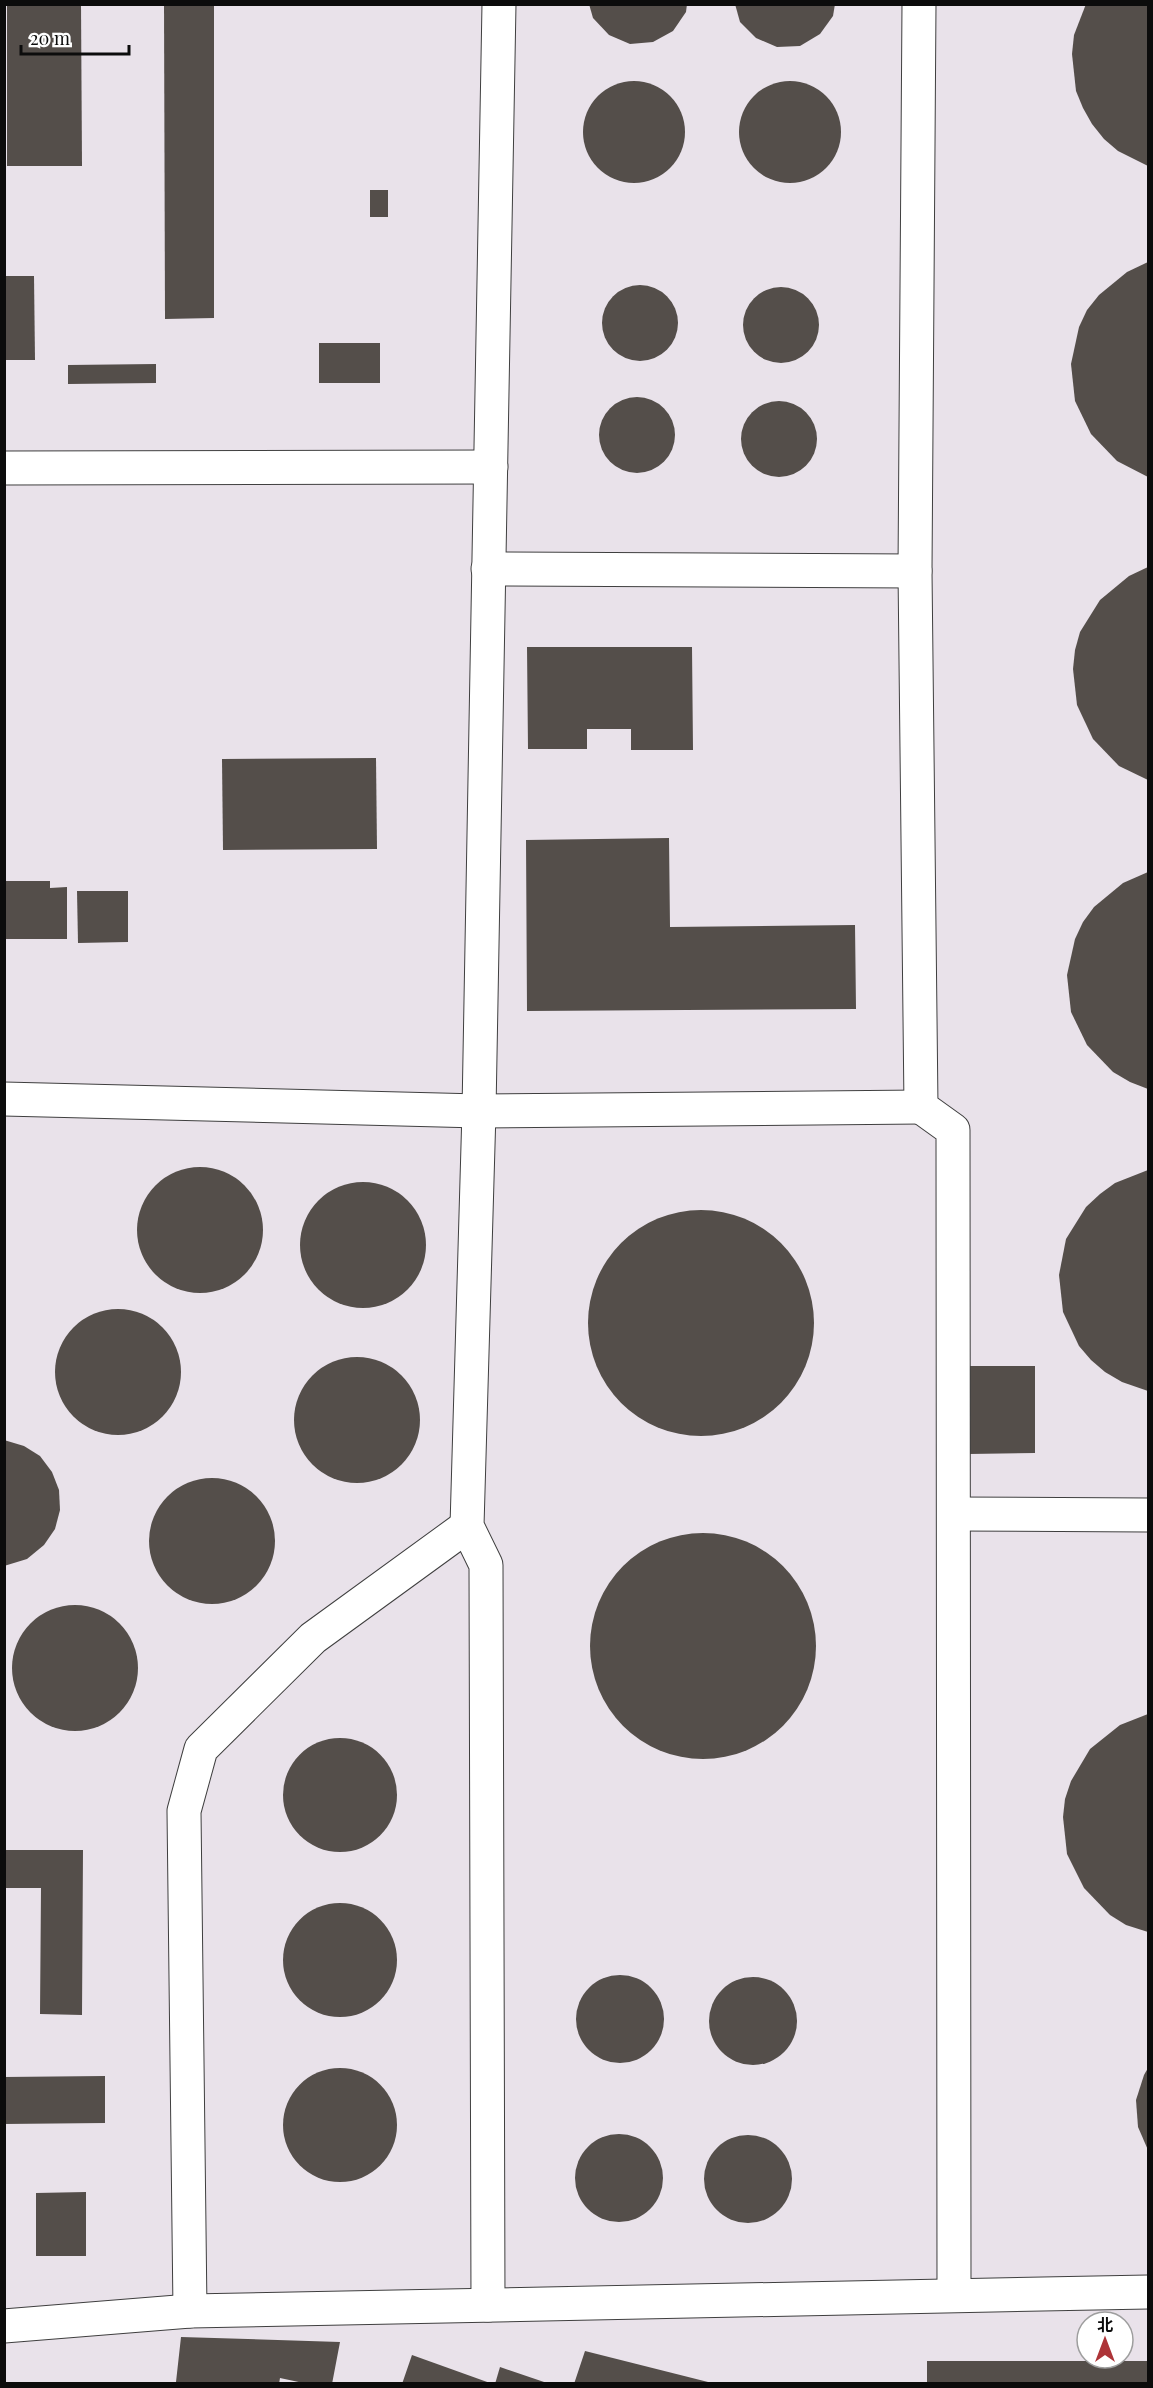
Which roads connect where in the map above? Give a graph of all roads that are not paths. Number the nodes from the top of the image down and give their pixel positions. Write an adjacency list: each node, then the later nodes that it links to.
1 (498, 4): 3 (street)
2 (919, 4): 6 (street)
3 (491, 467): 4 (street); 5 (street)
4 (4, 468)
5 (488, 569): 6 (street); 9 (street)
6 (915, 571): 8 (street)
7 (8, 1103): 9 (street)
8 (921, 1107): 9 (street); 10 (street)
9 (479, 1111): 12 (street)
10 (955, 1514): 11 (street); 14 (street)
11 (1149, 1515)
12 (467, 1526): 15 (street); 16 (street)
13 (1149, 2292): 14 (street)
14 (954, 2295): 15 (street)
15 (488, 2305): 16 (street)
16 (190, 2311): 17 (street)
17 (4, 2326)

